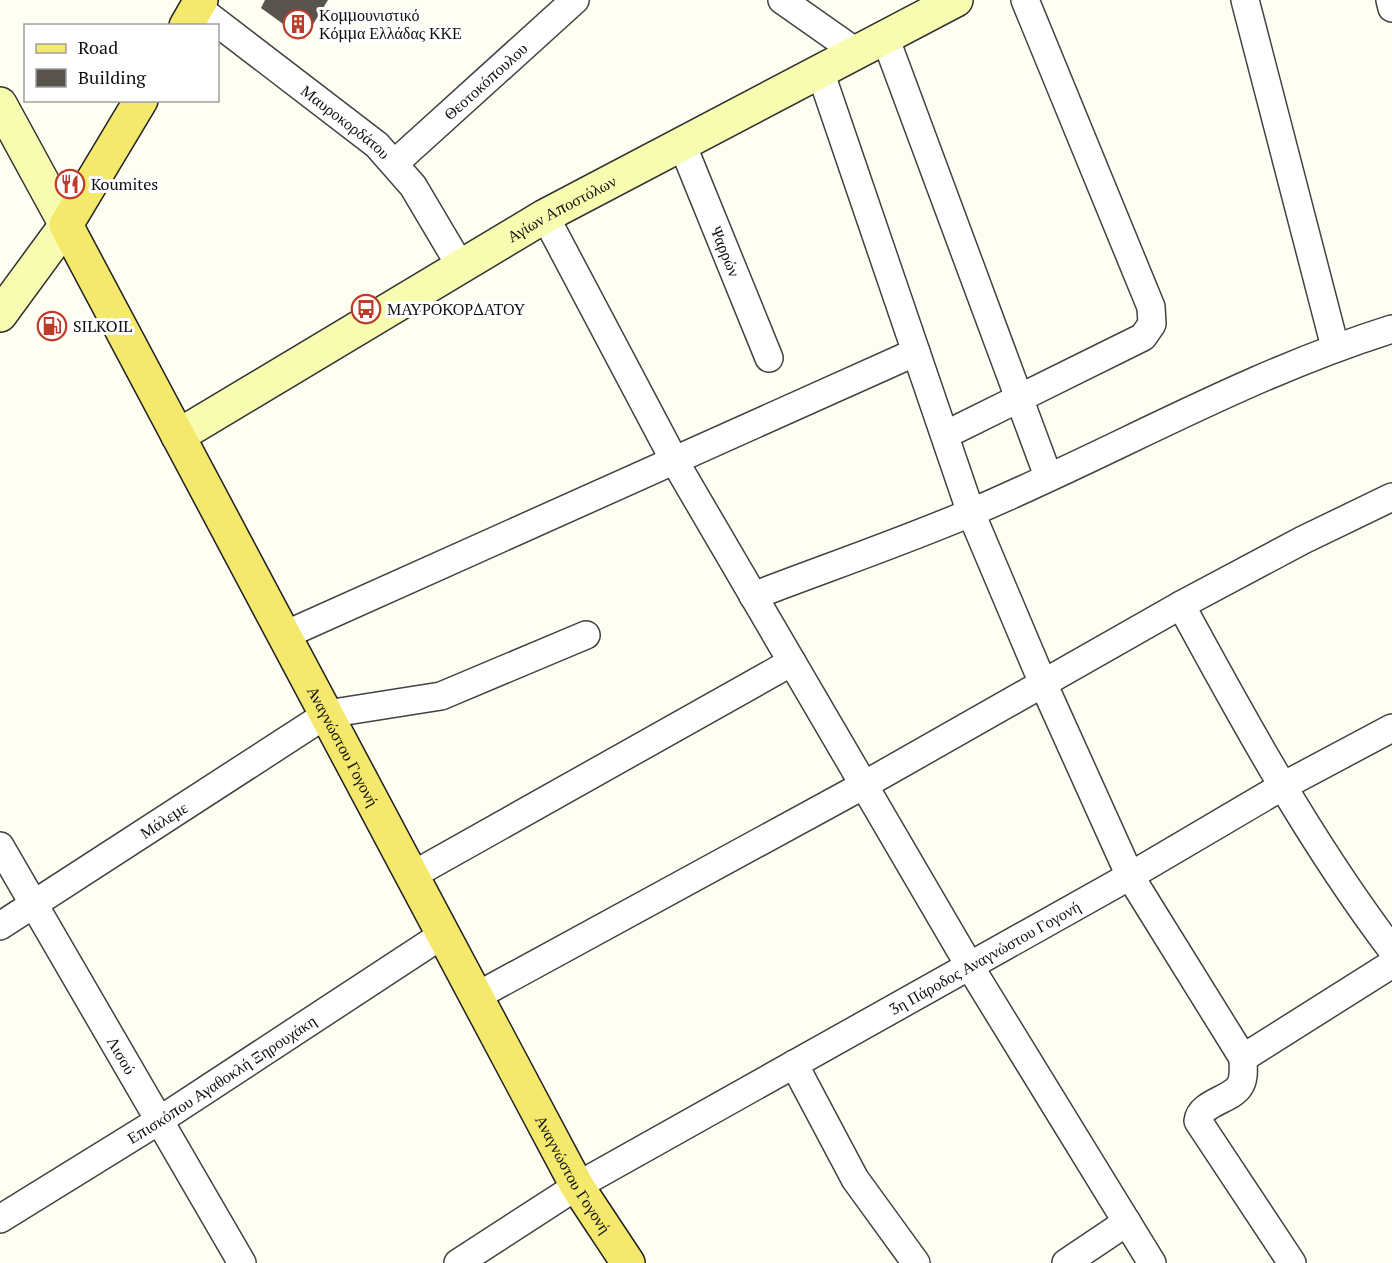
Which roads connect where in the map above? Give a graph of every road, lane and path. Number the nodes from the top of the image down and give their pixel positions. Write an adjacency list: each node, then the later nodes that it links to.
1 (575, 0): 16 (street, Θεοτοκόπουλου)
2 (782, 0): 11 (street)
3 (956, 0): 11 (street, Αγίων Αποστόλων)
4 (1025, 0): 25 (street)
5 (1245, 0): 22 (street)
6 (1390, 0): 7 (street)
7 (1392, 8)
8 (195, 11): 9 (street, Μαυροκορδάτου)
9 (213, 24)
10 (219, 29): 16 (street, Μαυροκορδάτου)
11 (871, 45): 12 (street, Αγίων Αποστόλων); 25 (street)
12 (820, 71): 15 (street, Αγίων Αποστόλων); 23 (street)
13 (140, 102): 18 (main road)
14 (0, 104): 18 (street)
15 (682, 144): 17 (street, Αγίων Αποστόλων); 24 (street, Ψαρρών)
16 (394, 163): 19 (street, Μαυροκορδάτου)
17 (544, 216): 19 (street, Αγίων Αποστόλων); 28 (street)
18 (66, 225): 20 (street); 27 (main road, Αναγνώστου Γογονή)
19 (461, 267): 27 (street, Αγίων Αποστόλων)
20 (0, 315)
21 (1392, 329): 22 (street)
22 (1335, 346): 29 (street)
23 (916, 352): 26 (street); 28 (street)
24 (769, 358)
25 (1019, 398): 26 (street); 29 (street)
26 (945, 435): 31 (street)
27 (178, 436): 34 (main road, Αναγνώστου Γογονή)
28 (674, 460): 32 (street); 34 (street)
29 (1047, 477): 31 (street)
30 (1392, 497): 33 (street)
31 (971, 513): 32 (street); 37 (street)
32 (753, 596): 36 (street)
33 (1181, 605): 37 (street); 41 (street)
34 (285, 635): 38 (main road, Αναγνώστου Γογονή)
35 (586, 635): 38 (street)
36 (792, 662): 40 (street); 43 (street)
37 (1042, 681): 40 (street); 44 (street)
38 (327, 714): 43 (main road, Αναγνώστου Γογονή); 45 (street, Μάλεμε)
39 (1392, 728): 41 (street, 3η Πάροδος Αναγνώστου Γογονή)
40 (864, 785): 50 (street); 51 (street)
41 (1283, 786): 44 (street, 3η Πάροδος Αναγνώστου Γογονή); 48 (street)
42 (0, 846): 45 (street, Λισού)
43 (411, 876): 47 (main road, Αναγνώστου Γογονή)
44 (1130, 876): 50 (street, 3η Πάροδος Αναγνώστου Γογονή); 52 (street)
45 (33, 906): 46 (street, Μάλεμε); 54 (street, Λισού)
46 (0, 926)
47 (442, 935): 51 (main road, Αναγνώστου Γογονή); 54 (street, Επισκόπου Αγαθοκλή Ξηρουχάκη)
48 (1392, 950)
49 (1392, 964): 52 (street)
50 (969, 965): 53 (street, 3η Πάροδος Αναγνώστου Γογονή); 57 (street)
51 (475, 997): 55 (main road, Αναγνώστου Γογονή)
52 (1243, 1058): 64 (street)
53 (794, 1064): 55 (street, 3η Πάροδος Αναγνώστου Γογονή); 61 (street)
54 (160, 1120): 56 (street, Επισκόπου Αγαθοκλή Ξηρουχάκη); 58 (street, Λισού)
55 (577, 1186): 59 (street, 3η Πάροδος Αναγνώστου Γογονή); 60 (main road, Αναγνώστου Γογονή)
56 (0, 1219)
57 (1127, 1222): 62 (street); 63 (street)
58 (242, 1263)
59 (458, 1263)
60 (628, 1263)
61 (916, 1263)
62 (1066, 1263)
63 (1152, 1263)
64 (1292, 1263)

